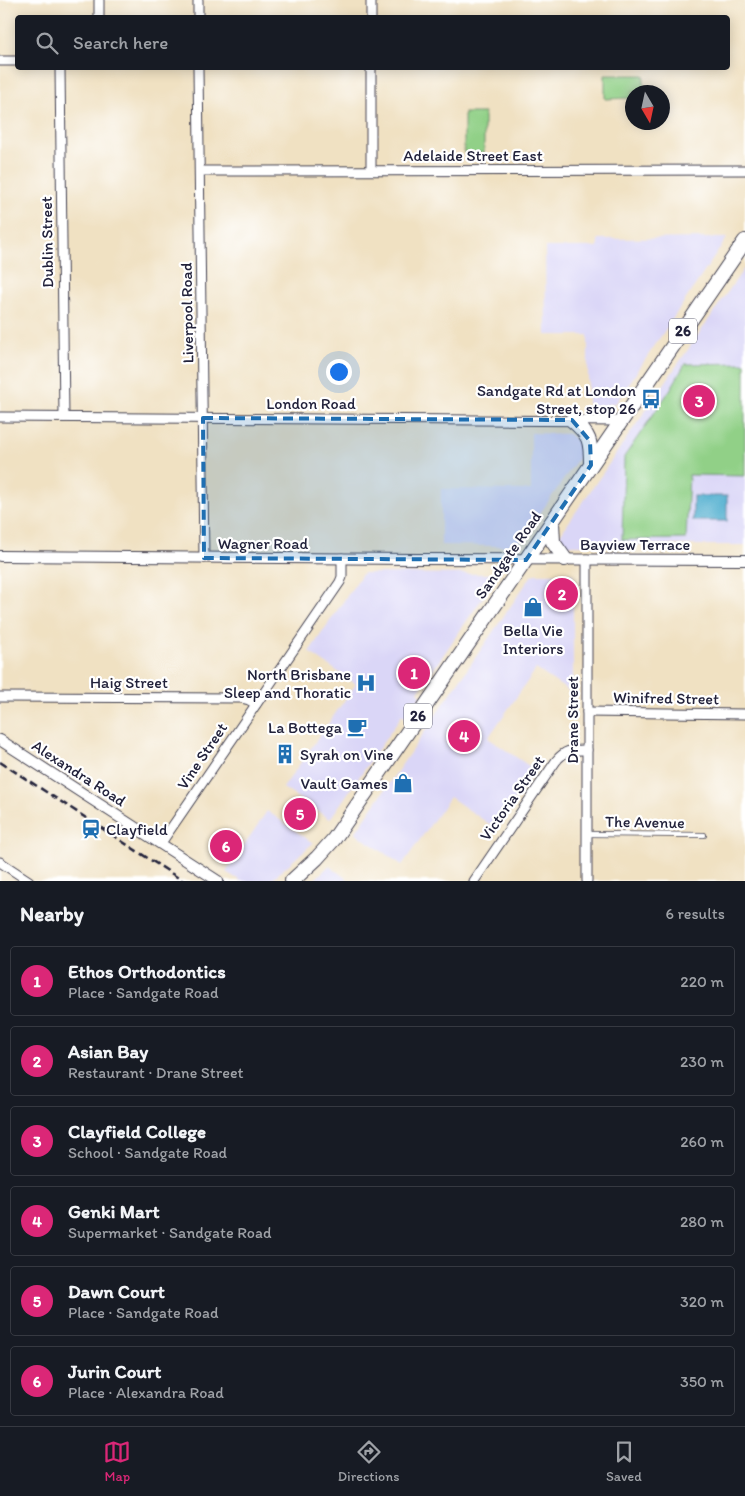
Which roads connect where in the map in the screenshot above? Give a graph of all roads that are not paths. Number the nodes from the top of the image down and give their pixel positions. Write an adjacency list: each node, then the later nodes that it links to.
1 (99, 0): 4 (street)
2 (198, 0): 5 (street)
3 (370, 0): 6 (street)
4 (99, 15)
5 (198, 15)
6 (370, 15)
7 (0, 61): 8 (street)
8 (15, 61)
9 (60, 70): 17 (street, Dublin Street)
10 (198, 70): 14 (street, Liverpool Road)
11 (371, 70): 12 (street)
12 (371, 170): 13 (street, Adelaide Street East); 14 (street, Adelaide Street East)
13 (745, 170)
14 (200, 171): 18 (street, Liverpool Road)
15 (745, 241): 20 (highway, Sandgate Road / 26)
16 (0, 417): 17 (street, London Road)
17 (64, 417): 18 (street, London Road)
18 (203, 418): 19 (street, London Road); 24 (street, Liverpool Road)
19 (572, 420): 20 (street, London Road); 21 (highway)
20 (621, 421): 21 (highway, Sandgate Road / 26)
21 (591, 465): 22 (highway, Sandgate Road / 26)
22 (552, 522): 26 (highway); 28 (highway, Sandgate Road / 26)
23 (0, 556): 24 (street, Wagner Road)
24 (204, 558): 25 (street, Wagner Road)
25 (342, 558): 28 (street, Wagner Road); 31 (street, Vine Street)
26 (565, 559): 27 (street, Bayview Terrace); 28 (street, Bayview Terrace)
27 (587, 559): 29 (street, Bayview Terrace); 32 (street, Drane Street)
28 (526, 560): 42 (highway, Sandgate Road / 26)
29 (745, 560)
30 (0, 696): 31 (street, Haig Street)
31 (256, 704): 38 (street, Vine Street)
32 (586, 712): 33 (street, Winifred Street); 35 (street, Drane Street)
33 (745, 714)
34 (0, 740): 38 (street, Alexandra Road)
35 (587, 750): 36 (street, Drane Street); 43 (street, Victoria Street)
36 (587, 834): 37 (lane, The Avenue); 44 (street, Drane Street)
37 (704, 835)
38 (161, 844): 41 (street, Alexandra Road)
39 (0, 862): 40 (street)
40 (30, 881)
41 (218, 881)
42 (292, 881)
43 (474, 881)
44 (587, 881)

